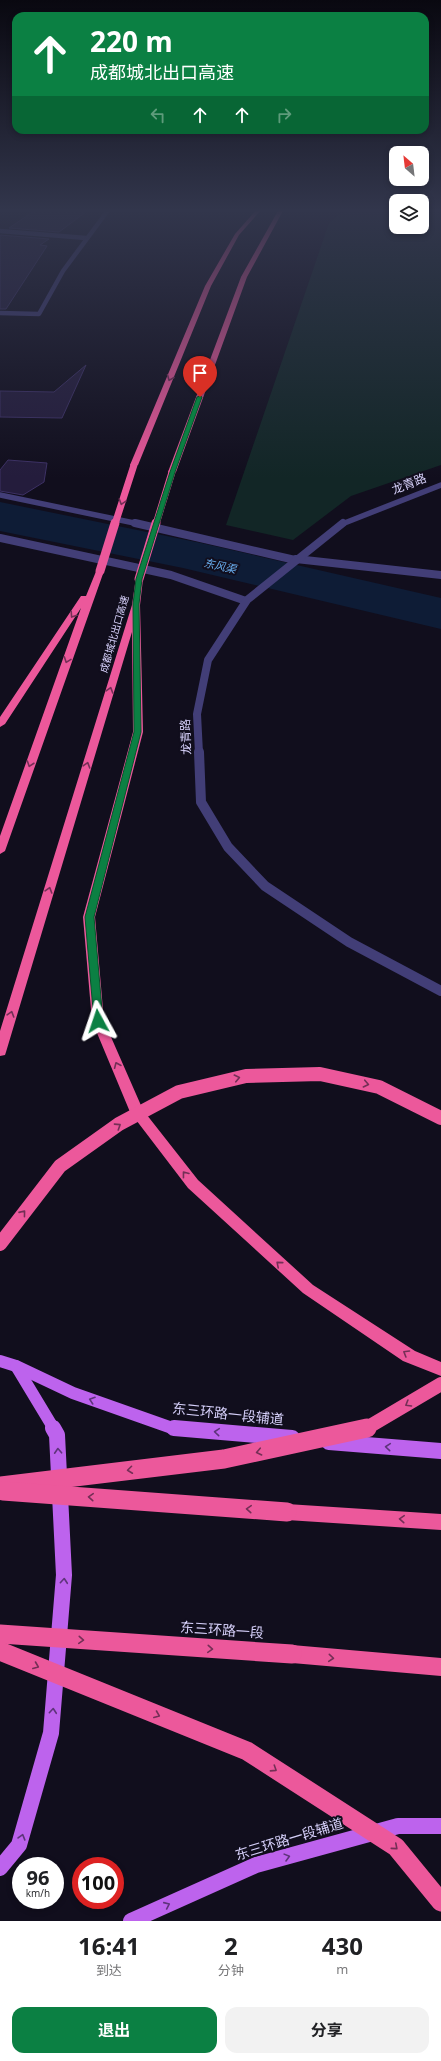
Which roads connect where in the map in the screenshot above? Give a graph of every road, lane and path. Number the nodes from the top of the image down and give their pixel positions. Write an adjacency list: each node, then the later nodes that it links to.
1 (47, 299): 5 (street)
2 (203, 299): 12 (highway, one-way to 12, bridge)
3 (236, 299): 14 (highway, 成都城北出口高速, bridge)
4 (0, 309): 5 (street)
5 (40, 312): 6 (street)
6 (0, 313)
7 (441, 485): 10 (street, 龙青路)
8 (0, 495): 10 (street)
9 (0, 538): 13 (street)
10 (295, 560): 11 (street); 13 (street, 龙青路)
11 (441, 575)
12 (95, 582): 15 (highway, one-way to 15); 16 (highway, one-way to 16)
13 (246, 600): 17 (street, 龙青路)
14 (136, 604): 18 (highway, 成都城北出口高速, one-way to 14); 23 (highway, one-way to 14)
15 (0, 724)
16 (0, 851)
17 (441, 991)
18 (0, 1052)
19 (441, 1118): 20 (highway, one-way to 19, bridge)
20 (0, 1244)
21 (0, 1361): 22 (main road, 东三环路一段辅道)
22 (16, 1366): 25 (main road, 东三环路一段辅道, one-way to 22); 33 (main road, one-way to 22)
23 (441, 1369)
24 (441, 1384): 26 (highway, one-way to 26, bridge)
25 (441, 1451)
26 (0, 1486)
27 (0, 1490): 28 (highway, one-way to 27, bridge)
28 (441, 1522)
29 (0, 1634): 31 (highway, 东三环路一段, one-way to 31, bridge)
30 (0, 1651): 34 (highway, one-way to 34, bridge)
31 (441, 1667)
32 (441, 1826): 35 (main road, 东三环路一段辅道, one-way to 32)
33 (0, 1868)
34 (441, 1902)
35 (131, 1921)

